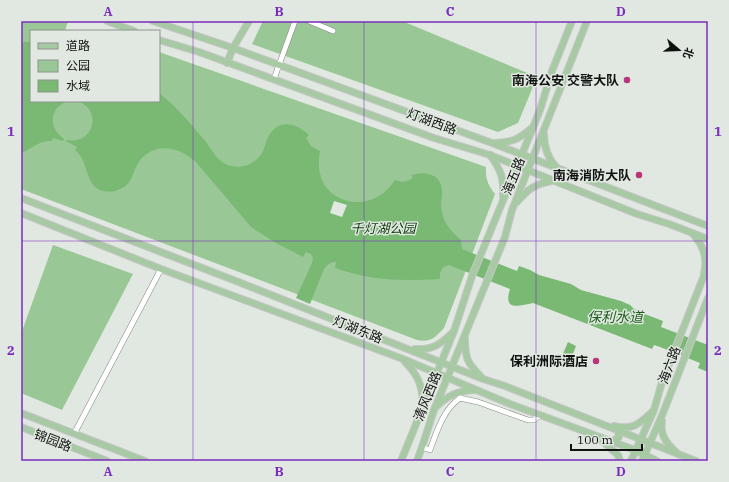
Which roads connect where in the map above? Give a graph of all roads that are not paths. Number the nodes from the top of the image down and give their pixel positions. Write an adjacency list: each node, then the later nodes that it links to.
1 (107, 21): 8 (main road)
2 (153, 21): 11 (main road, 灯湖西路)
3 (249, 21): 11 (main road)
4 (295, 21): 13 (street)
5 (309, 21): 9 (street)
6 (572, 21): 15 (main road, 海五路)
7 (587, 21): 16 (main road, 清风西路)
8 (131, 30)
9 (333, 31)
10 (160, 40): 12 (main road, 灯湖西路)
11 (233, 48): 12 (main road); 13 (main road, 灯湖西路)
12 (227, 63): 14 (main road, 灯湖西路)
13 (279, 65): 14 (street); 17 (main road, 灯湖西路)
14 (274, 80): 18 (main road, 灯湖西路)
15 (534, 126): 17 (main road); 19 (main road, 海五路)
16 (544, 130): 20 (main road, 清风西路); 22 (main road)
17 (492, 143): 19 (main road, 灯湖西路)
18 (490, 155): 21 (main road, 灯湖西路); 26 (main road)
19 (522, 155): 20 (main road, 灯湖西路); 21 (main road, 海五路)
20 (533, 158): 22 (main road, 灯湖西路); 23 (main road, 清风西路)
21 (518, 166): 23 (main road, 灯湖西路); 26 (main road, 海五路)
22 (558, 168): 29 (main road, 灯湖西路)
23 (528, 171): 24 (main road, 灯湖西路); 27 (main road, 清风西路)
24 (554, 181): 27 (main road); 32 (main road, 灯湖西路)
25 (21, 198): 40 (main road, 灯湖东路)
26 (503, 201): 38 (main road, 海五路)
27 (514, 204): 39 (main road, 清风西路)
28 (21, 213): 34 (main road, 灯湖东路)
29 (696, 221): 30 (main road); 31 (main road, 灯湖西路)
30 (708, 221)
31 (708, 226)
32 (692, 233): 33 (main road, 灯湖西路); 36 (main road)
33 (708, 239)
34 (161, 269): 41 (main road, 灯湖东路); 57 (street)
35 (708, 270): 36 (main road, 海六路)
36 (703, 278): 50 (main road, 海六路)
37 (708, 298): 52 (main road, 海六路)
38 (454, 330): 40 (main road); 42 (main road, 清风西路)
39 (465, 334): 43 (main road, 清风西路); 46 (main road)
40 (407, 348): 42 (main road, 灯湖东路)
41 (403, 359): 44 (main road, 灯湖东路); 48 (main road)
42 (441, 362): 43 (main road, 灯湖东路); 44 (main road, 清风西路)
43 (452, 366): 45 (main road, 清风西路); 46 (main road, 灯湖东路)
44 (436, 374): 45 (main road, 灯湖东路); 48 (main road, 清风西路)
45 (446, 378): 47 (main road, 灯湖东路); 49 (main road, 清风西路)
46 (483, 379): 54 (main road, 灯湖东路)
47 (478, 390): 49 (main road); 53 (main road, 灯湖东路)
48 (423, 405): 68 (main road, 清风西路)
49 (434, 410): 62 (main road, 清风西路)
50 (654, 410): 54 (main road); 59 (main road, 海六路)
51 (21, 413): 57 (main road)
52 (663, 413): 61 (main road, 海六路); 64 (main road)
53 (540, 415): 58 (main road, 灯湖东路); 62 (street)
54 (602, 424): 56 (main road, 灯湖东路)
55 (21, 427): 66 (main road, 锦园路)
56 (618, 430): 59 (main road, 灯湖东路); 60 (main road)
57 (74, 434): 67 (main road)
58 (597, 437): 60 (main road, 灯湖东路); 70 (main road)
59 (641, 439): 61 (main road, 灯湖东路); 63 (main road, 海六路)
60 (612, 442): 63 (main road, 灯湖东路)
61 (650, 444): 64 (main road, 灯湖东路); 65 (main road, 海六路)
62 (422, 447): 69 (main road, 清风西路)
63 (635, 450): 65 (main road, 灯湖东路); 71 (main road, 海六路)
64 (680, 456): 73 (main road, 灯湖东路)
65 (643, 458): 72 (main road, 灯湖东路)
66 (107, 461)
67 (144, 461)
68 (401, 461)
69 (417, 461)
70 (620, 461)
71 (631, 461)
72 (657, 461)
73 (696, 461)

